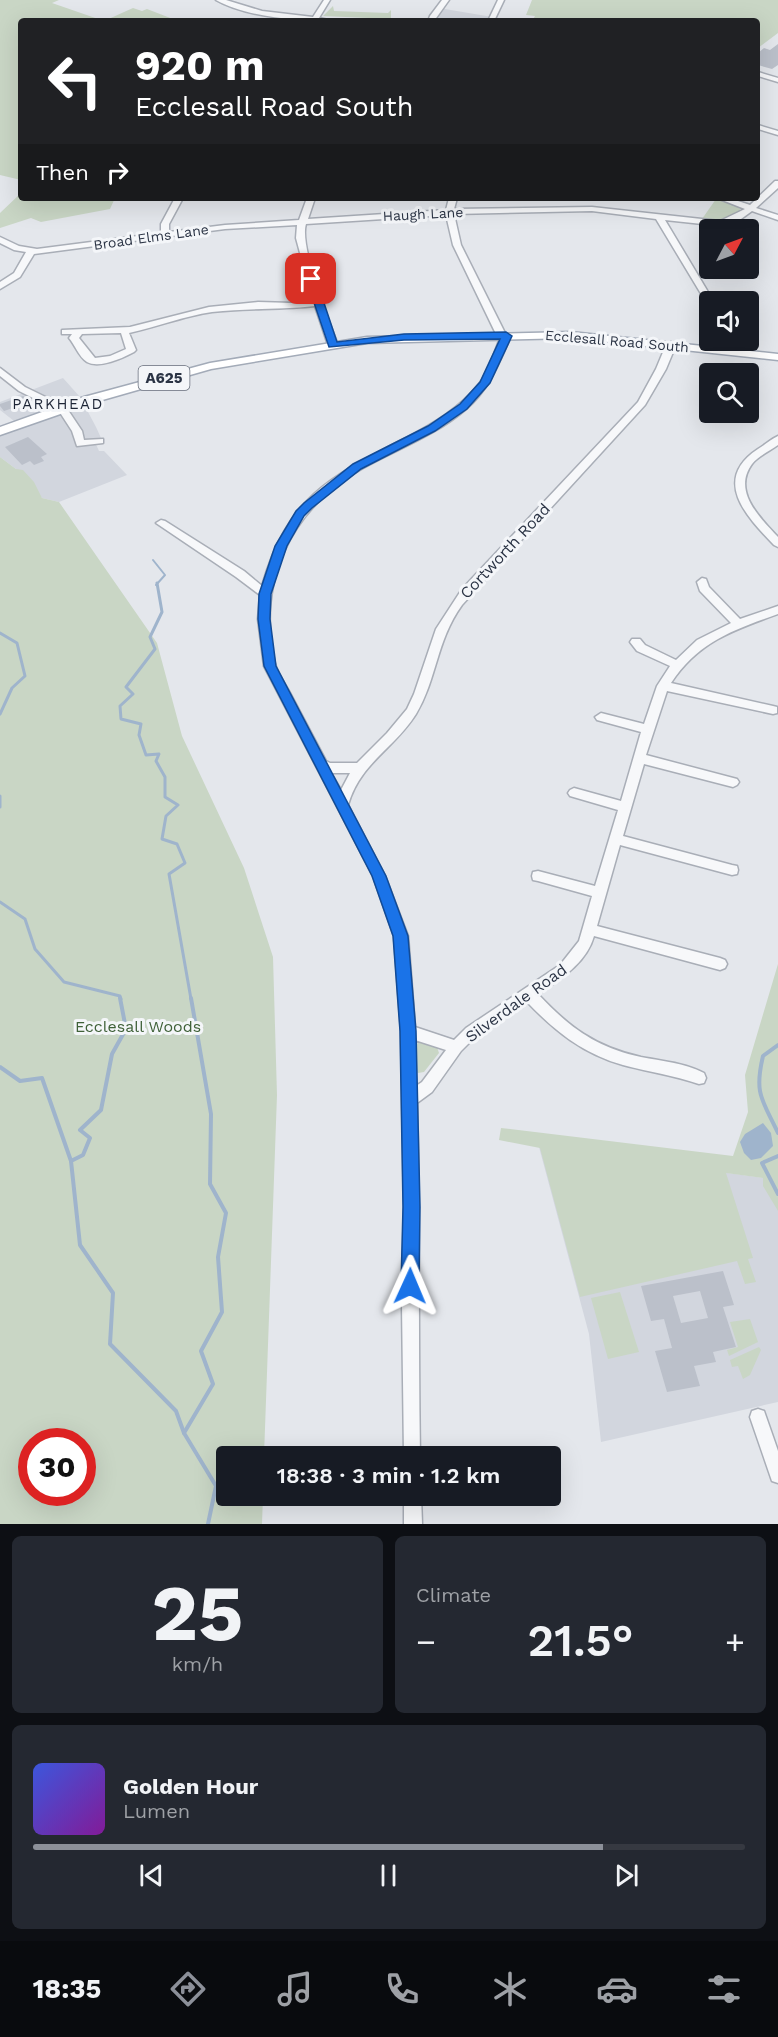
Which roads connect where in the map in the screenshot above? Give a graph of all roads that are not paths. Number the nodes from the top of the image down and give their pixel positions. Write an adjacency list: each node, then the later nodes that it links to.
1 (219, 0): 5 (street)
2 (327, 0): 6 (street)
3 (446, 0): 7 (street)
4 (501, 0): 8 (street)
5 (275, 18)
6 (315, 18)
7 (432, 18)
8 (492, 18)
9 (760, 75): 10 (street)
10 (778, 80)
11 (760, 128): 12 (street)
12 (778, 133)
13 (778, 183): 18 (street, Haugh Lane)
14 (177, 201): 23 (street)
15 (310, 201): 22 (street)
16 (452, 201): 19 (street)
17 (731, 201): 18 (street)
18 (753, 208): 20 (street, Haugh Lane); 21 (street)
19 (449, 212): 20 (street, Haugh Lane); 22 (street, Haugh Lane); 32 (street)
20 (660, 216): 27 (street)
21 (778, 218)
22 (304, 220): 23 (street, Broad Elms Lane); 28 (street)
23 (165, 234): 25 (street, Broad Elms Lane)
24 (0, 240): 25 (street, Broad Elms Lane)
25 (31, 251): 26 (street)
26 (0, 286)
27 (703, 291)
28 (318, 303): 29 (street); 33 (street)
29 (124, 330): 31 (street); 31 (street)
30 (65, 332): 31 (street)
31 (79, 332)
32 (504, 336): 33 (main road, Ecclesall Road South / A625); 34 (main road, Ecclesall Road South / A625); 47 (street)
33 (333, 345): 39 (main road, Ecclesall Road South / A625)
34 (671, 345): 35 (main road, Ecclesall Road South / A625); 58 (street, Cortworth Road)
35 (699, 345)
36 (755, 351): 37 (main road, Ecclesall Road South / A625)
37 (778, 357)
38 (0, 371): 39 (street)
39 (63, 409): 40 (main road, Ecclesall Road South / A625); 42 (street)
40 (0, 431)
41 (778, 439): 44 (street)
42 (100, 441)
43 (161, 523): 47 (street)
44 (773, 530): 45 (street)
45 (778, 543)
46 (702, 582): 49 (street)
47 (265, 594): 57 (street)
48 (778, 610): 49 (street, Silverdale Road)
49 (738, 624): 51 (street, Silverdale Road)
50 (636, 642): 51 (street)
51 (677, 665): 52 (street, Silverdale Road)
52 (663, 686): 53 (street); 55 (street, Silverdale Road)
53 (773, 710)
54 (601, 717): 55 (street)
55 (648, 729): 56 (street, Silverdale Road)
56 (639, 758): 59 (street); 62 (street, Silverdale Road)
57 (320, 764): 58 (street); 61 (street)
58 (358, 768): 61 (street, Cortworth Road)
59 (733, 782)
60 (574, 793): 62 (street)
61 (342, 806): 70 (street)
62 (625, 807): 63 (street, Silverdale Road)
63 (616, 839): 64 (street); 66 (street, Silverdale Road)
64 (732, 870)
65 (538, 876): 66 (street)
66 (600, 892): 67 (street, Silverdale Road)
67 (590, 930): 68 (street); 69 (street, Silverdale Road)
68 (720, 964)
69 (529, 994): 71 (street, Silverdale Road); 72 (street)
70 (408, 1031): 71 (street); 73 (street)
71 (456, 1047): 73 (street, Silverdale Road)
72 (699, 1078)
73 (409, 1100): 75 (street)
74 (758, 1417): 76 (street)
75 (412, 1446)
76 (778, 1475)
77 (413, 1506): 78 (street)
78 (413, 1524)

